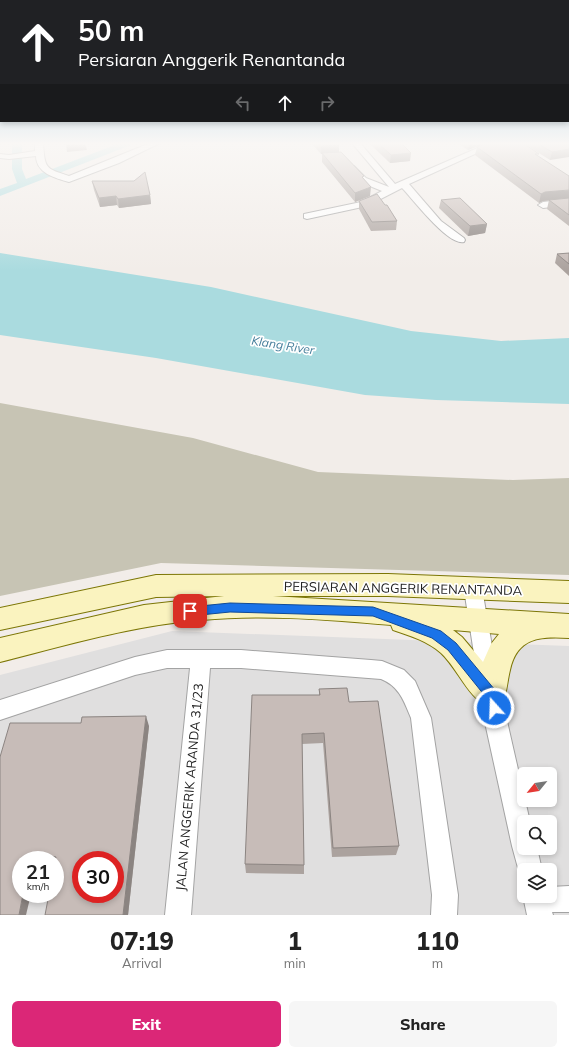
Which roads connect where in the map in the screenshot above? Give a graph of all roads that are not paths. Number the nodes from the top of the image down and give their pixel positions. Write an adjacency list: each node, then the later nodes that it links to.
1 (381, 186): 5 (street)
2 (389, 186): 5 (street)
3 (400, 186): 5 (street)
4 (405, 186): 9 (street)
5 (392, 189): 8 (street)
6 (569, 202): 7 (street)
7 (543, 205)
8 (307, 216)
9 (460, 240)
10 (473, 589): 11 (main road, PERSIARAN ANGGERIK RENANTANDA); 13 (main road, PERSIARAN ANGGERIK RENANTANDA); 14 (street)
11 (569, 592)
12 (373, 612): 14 (main road, PERSIARAN ANGGERIK RENANTANDA); 16 (main road, PERSIARAN ANGGERIK RENANTANDA); 18 (main road)
13 (0, 619)
14 (477, 621): 15 (main road, PERSIARAN ANGGERIK RENANTANDA); 18 (street)
15 (556, 626): 18 (main road)
16 (0, 650)
17 (201, 659): 19 (street); 23 (street, JALAN ANGGERIK ARANDA 31/23); 24 (street)
18 (491, 694): 20 (street)
19 (0, 710)
20 (517, 815)
21 (569, 899): 22 (street)
22 (538, 904)
23 (178, 915)
24 (444, 915)

